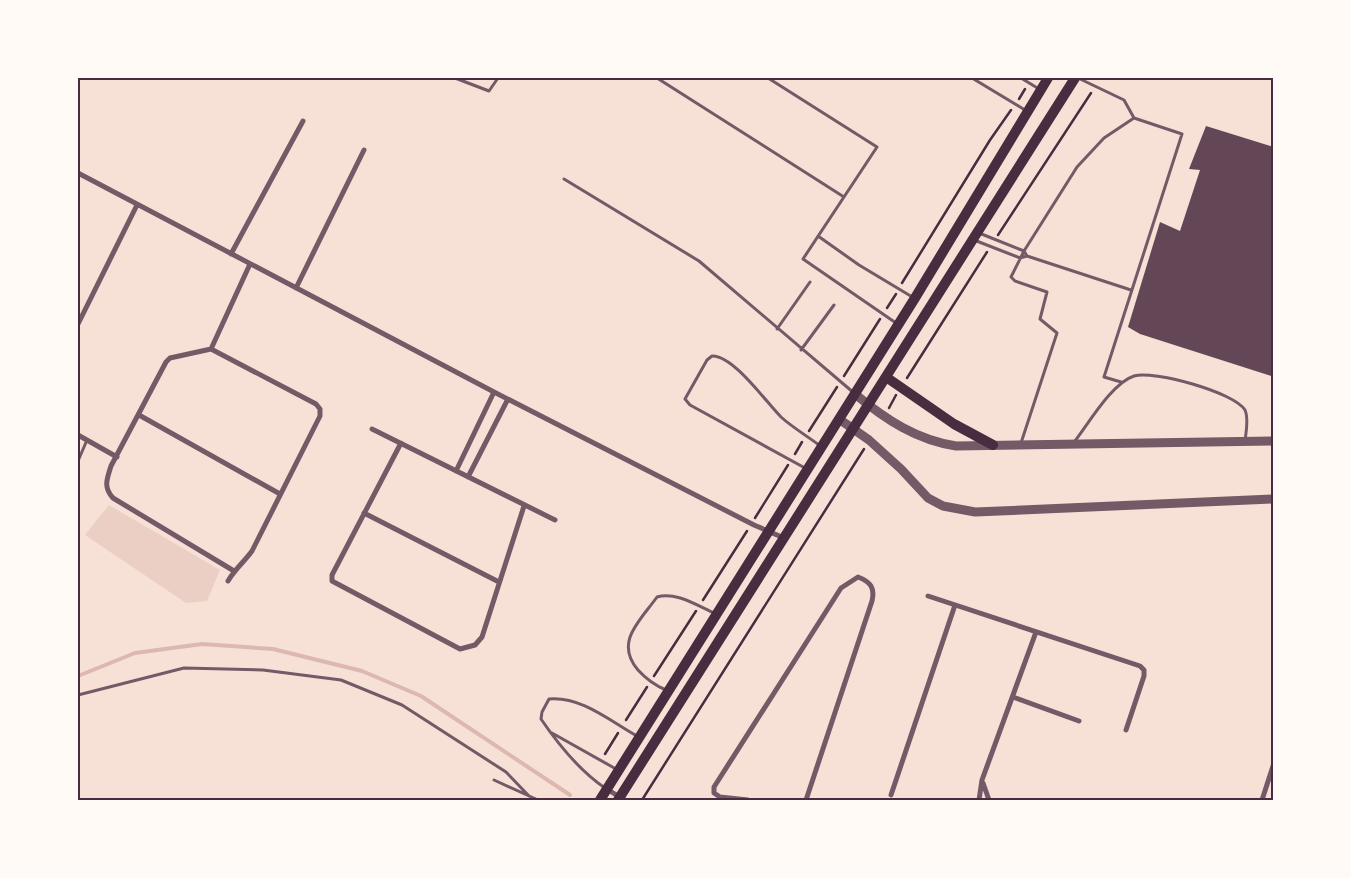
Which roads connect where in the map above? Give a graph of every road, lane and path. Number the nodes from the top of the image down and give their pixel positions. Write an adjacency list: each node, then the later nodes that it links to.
1 (455, 78): 2 (lane)
2 (498, 78)
3 (657, 78): 18 (lane)
4 (768, 78): 18 (lane)
5 (972, 78): 11 (lane)
6 (1021, 78): 9 (lane)
7 (1048, 78): 10 (main road)
8 (1077, 78): 13 (lane); 21 (main road)
9 (1030, 83): 10 (lane); 11 (path)
10 (1040, 90): 12 (main road)
11 (1015, 104): 12 (lane); 29 (path)
12 (1028, 112): 31 (main road)
13 (1134, 118): 22 (lane); 30 (lane)
14 (304, 121): 23 (street)
15 (364, 150): 28 (street)
16 (78, 173): 19 (street)
17 (564, 179): 36 (lane)
18 (844, 197): 20 (lane)
19 (137, 205): 23 (street); 34 (street)
20 (818, 236): 29 (lane); 33 (lane)
21 (976, 236): 22 (lane); 25 (lane); 39 (main road)
22 (1024, 251): 24 (lane); 25 (lane)
23 (231, 254): 26 (street)
24 (1027, 256): 25 (lane); 30 (lane)
25 (1020, 258): 57 (lane)
26 (250, 264): 28 (street); 37 (street)
27 (810, 282): 36 (lane)
28 (296, 288): 42 (street)
29 (899, 288): 31 (lane); 33 (path)
30 (1131, 290): 41 (lane)
31 (915, 298): 35 (main road)
32 (834, 305): 38 (lane)
33 (883, 314): 35 (lane); 40 (path)
34 (78, 324)
35 (898, 325): 43 (main road)
36 (777, 329): 38 (lane)
37 (211, 349): 46 (street); 66 (street)
38 (801, 350): 40 (lane)
39 (886, 377): 45 (main road); 59 (main road)
40 (840, 382): 43 (lane); 51 (path)
41 (1121, 382): 53 (lane); 56 (lane)
42 (494, 392): 44 (street); 64 (street)
43 (855, 394): 45 (street); 47 (main road)
44 (508, 399): 65 (street); 71 (street)
45 (868, 405): 49 (main road); 59 (street)
46 (139, 415): 60 (street); 66 (street)
47 (839, 419): 49 (street); 58 (main road)
48 (372, 429): 55 (street)
49 (854, 429): 67 (street); 73 (main road)
50 (78, 435): 52 (street)
51 (806, 435): 58 (lane); 61 (path); 61 (lane)
52 (87, 440): 60 (street); 62 (lane)
53 (1244, 441): 54 (street); 56 (street)
54 (1274, 441)
55 (401, 443): 64 (street); 69 (street)
56 (1074, 444): 57 (street)
57 (1020, 445): 59 (street)
58 (822, 446): 63 (main road)
59 (994, 446)
60 (116, 457): 74 (street)
61 (791, 461): 63 (lane); 71 (path)
62 (78, 462)
63 (807, 470): 72 (main road)
64 (456, 471): 65 (street)
65 (468, 477): 68 (street)
66 (280, 494): 74 (street)
67 (1274, 499)
68 (524, 506): 70 (street); 76 (street)
69 (364, 513): 76 (street); 76 (street)
70 (555, 520)
71 (751, 524): 72 (street); 79 (path)
72 (770, 530): 73 (street); 80 (main road)
73 (784, 538): 99 (main road)
74 (234, 571): 75 (street)
75 (228, 581)
76 (499, 582)
77 (928, 596): 78 (street)
78 (956, 605): 81 (street); 97 (street)
79 (698, 606): 80 (lane); 82 (path); 82 (lane)
80 (717, 614): 83 (main road)
81 (1036, 632): 85 (street); 88 (street)
82 (650, 683): 83 (lane); 87 (path)
83 (669, 692): 90 (main road)
84 (78, 695): 98 (lane)
85 (1013, 697): 86 (street); 95 (street)
86 (1079, 721)
87 (622, 727): 89 (lane); 90 (lane); 91 (path)
88 (1126, 730)
89 (550, 732): 91 (lane); 96 (lane)
90 (640, 737): 93 (main road)
91 (600, 762): 93 (lane)
92 (1274, 763): 106 (street)
93 (619, 770): 96 (main road)
94 (494, 780): 98 (lane)
95 (982, 780): 104 (street); 105 (street)
96 (607, 789): 99 (street); 101 (main road)
97 (892, 795)
98 (529, 796): 100 (lane)
99 (621, 799)
100 (538, 800)
101 (600, 800)
102 (748, 800): 103 (street)
103 (806, 800)
104 (979, 800)
105 (989, 800)
106 (1262, 800)

